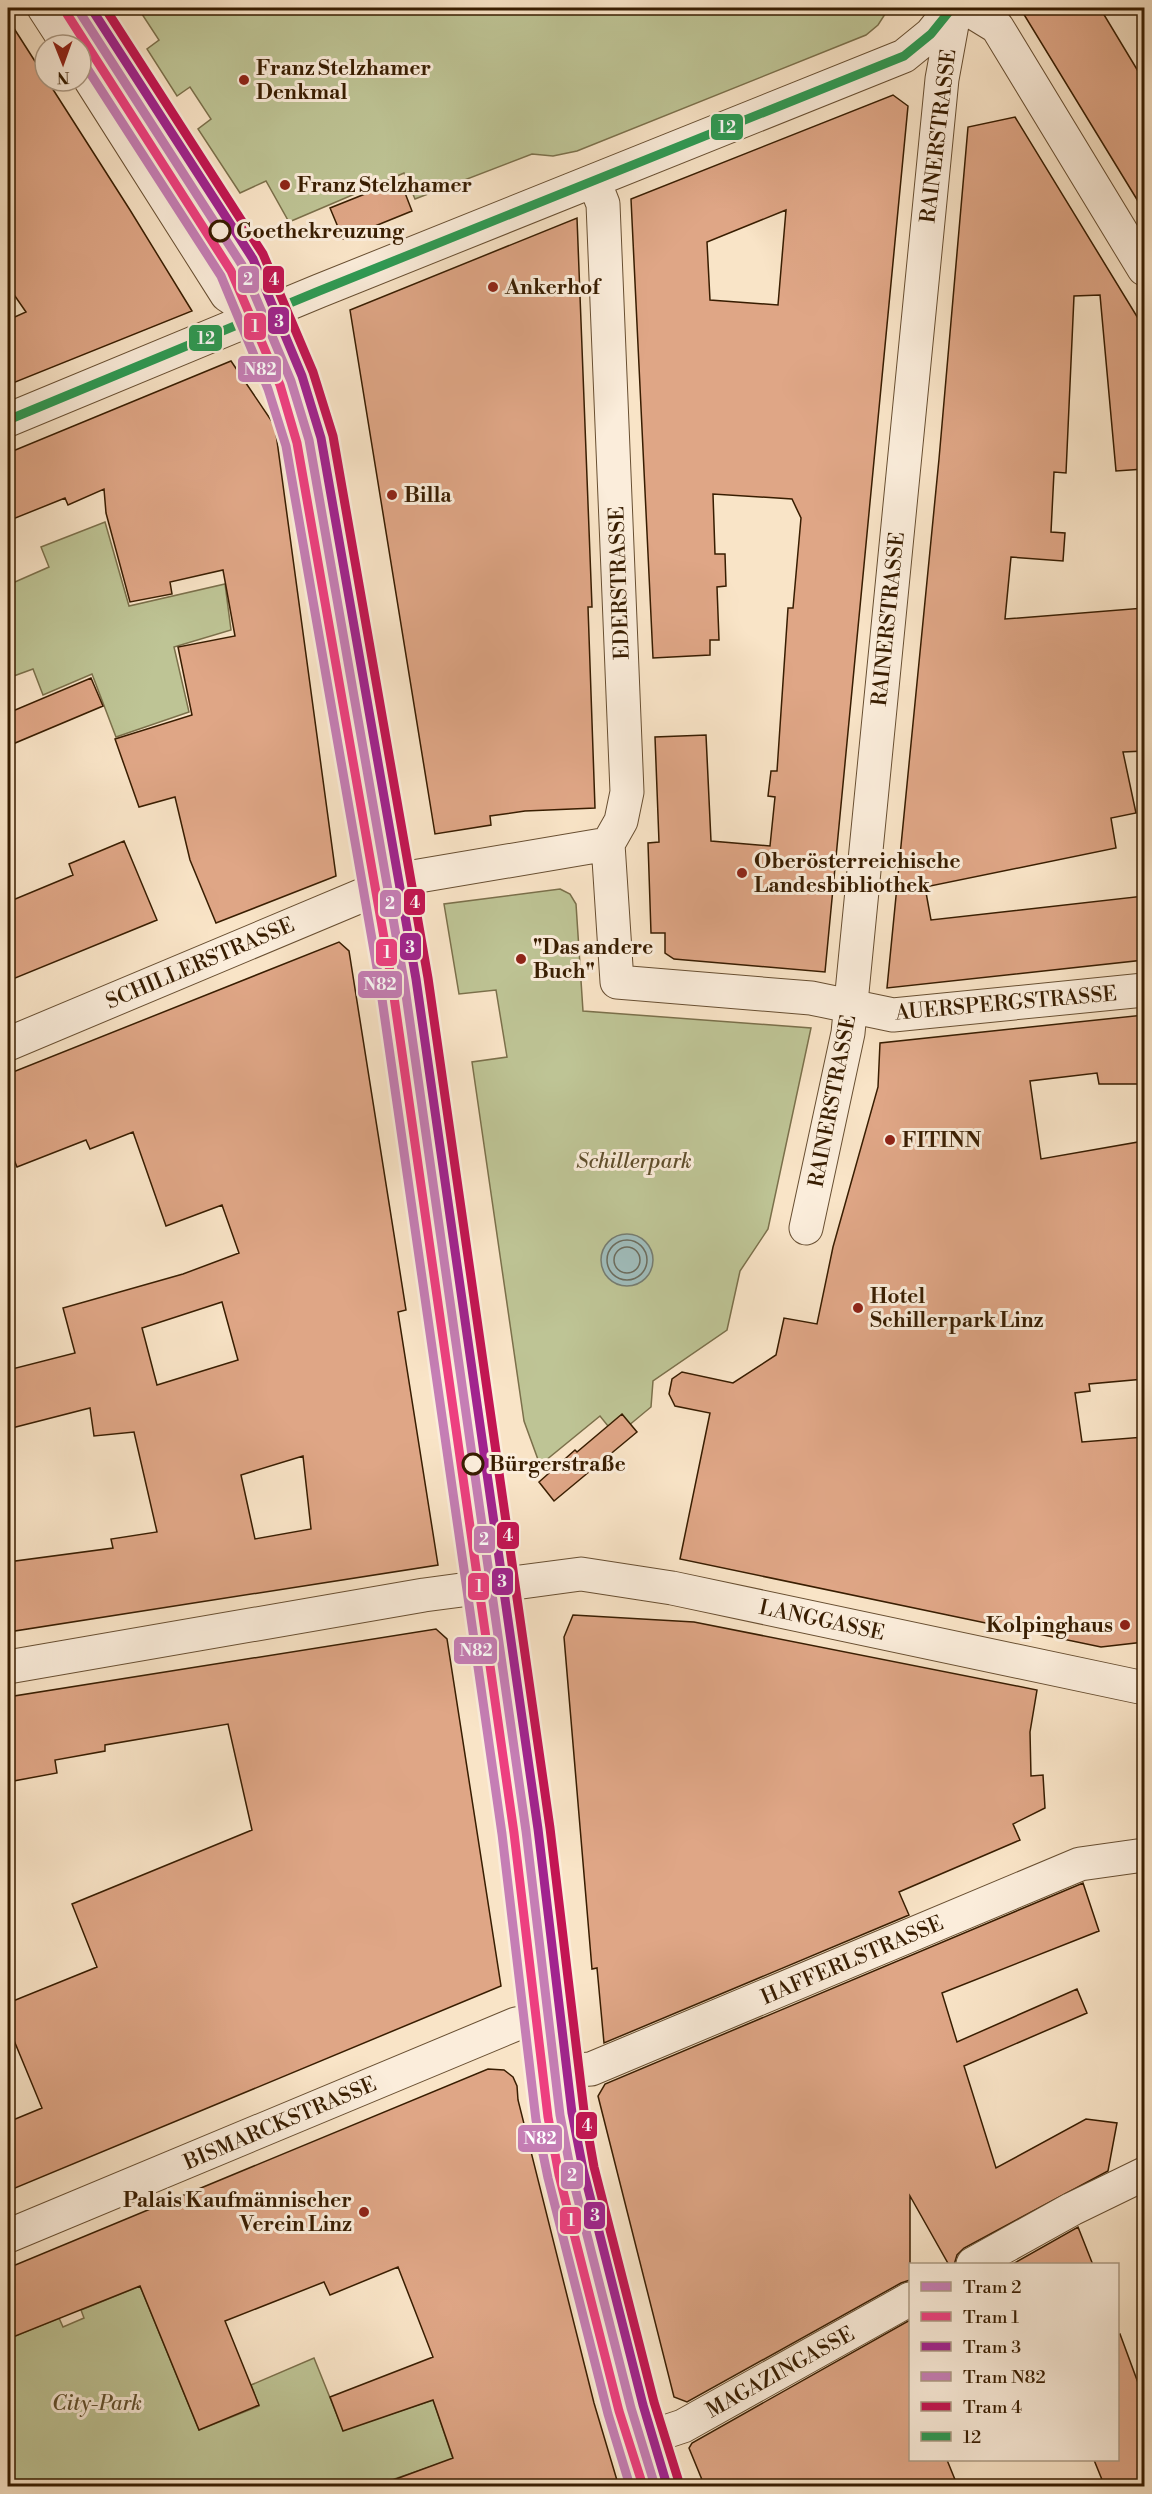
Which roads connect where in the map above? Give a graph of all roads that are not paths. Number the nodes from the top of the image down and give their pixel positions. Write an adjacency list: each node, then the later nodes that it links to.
1 (44, 8): 4 (street)
2 (954, 8): 6 (street); 13 (street, RAINERSTRASSE)
3 (966, 8): 7 (street)
4 (60, 33)
5 (93, 84): 8 (street)
6 (594, 181): 8 (street); 10 (street, EDERSTRASSE)
7 (1144, 269)
8 (271, 310): 9 (street); 11 (street)
9 (8, 420)
10 (608, 844): 11 (street, SCHILLERSTRASSE); 13 (street, AUERSPERGSTRASSE)
11 (393, 882): 14 (street, SCHILLERSTRASSE); 16 (street)
12 (1144, 990): 13 (street, AUERSPERGSTRASSE)
13 (851, 1006): 15 (street, RAINERSTRASSE)
14 (8, 1044)
15 (806, 1228)
16 (497, 1586): 17 (street); 18 (street, LANGGASSE); 20 (street)
17 (8, 1667)
18 (1144, 1688)
19 (1144, 1855): 21 (street, HAFFERLSTRASSE)
20 (554, 2017): 21 (street); 23 (street, BISMARCKSTRASSE)
21 (561, 2071): 26 (street)
22 (1144, 2174): 24 (street)
23 (8, 2236)
24 (976, 2263)
25 (909, 2300): 26 (street, MAGAZINGASSE)
26 (647, 2438): 27 (street)
27 (663, 2487)

